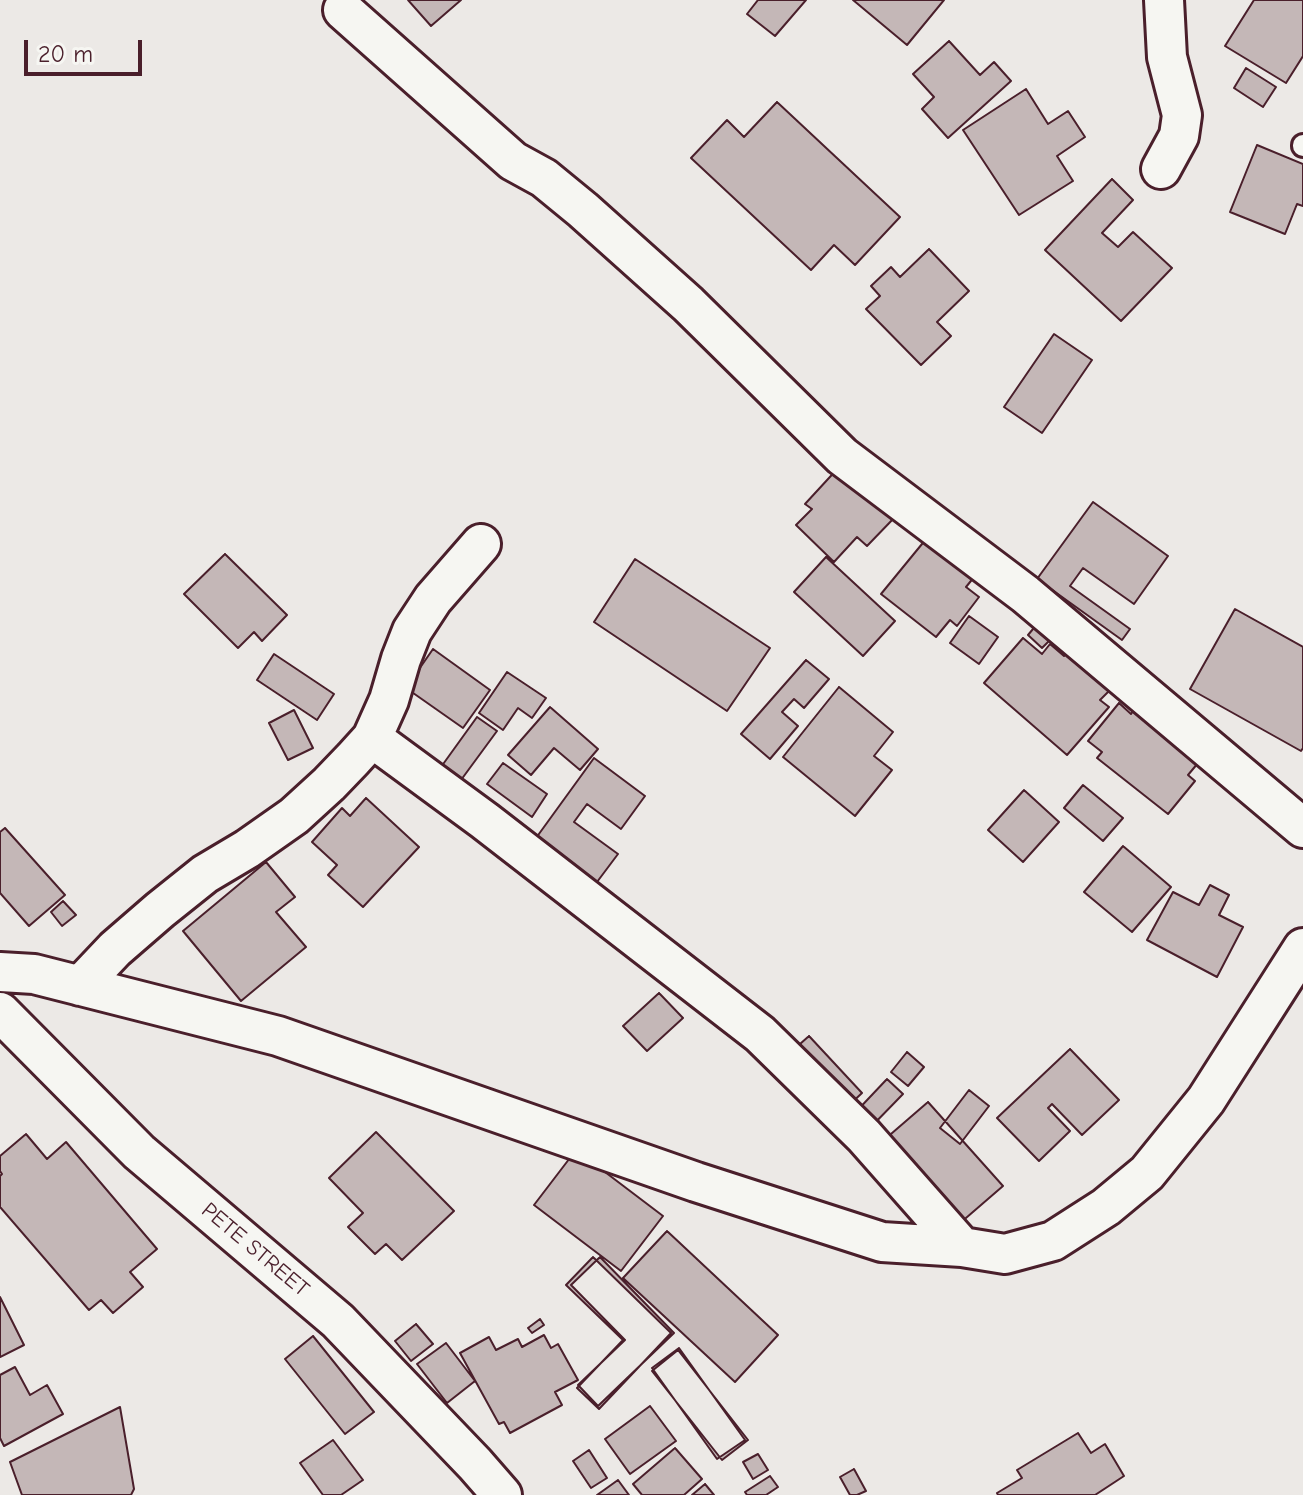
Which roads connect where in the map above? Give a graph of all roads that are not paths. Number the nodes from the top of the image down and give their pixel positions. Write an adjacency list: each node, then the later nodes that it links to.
1 (1164, 0): 3 (street)
2 (343, 10): 6 (street)
3 (1161, 169)
4 (481, 544): 5 (street)
5 (372, 738): 9 (street); 11 (street)
6 (1303, 828)
7 (1303, 948): 11 (street)
8 (0, 972): 9 (street)
9 (80, 986): 11 (street)
10 (0, 1012): 12 (street, PETE STREET)
11 (962, 1247)
12 (502, 1495)

